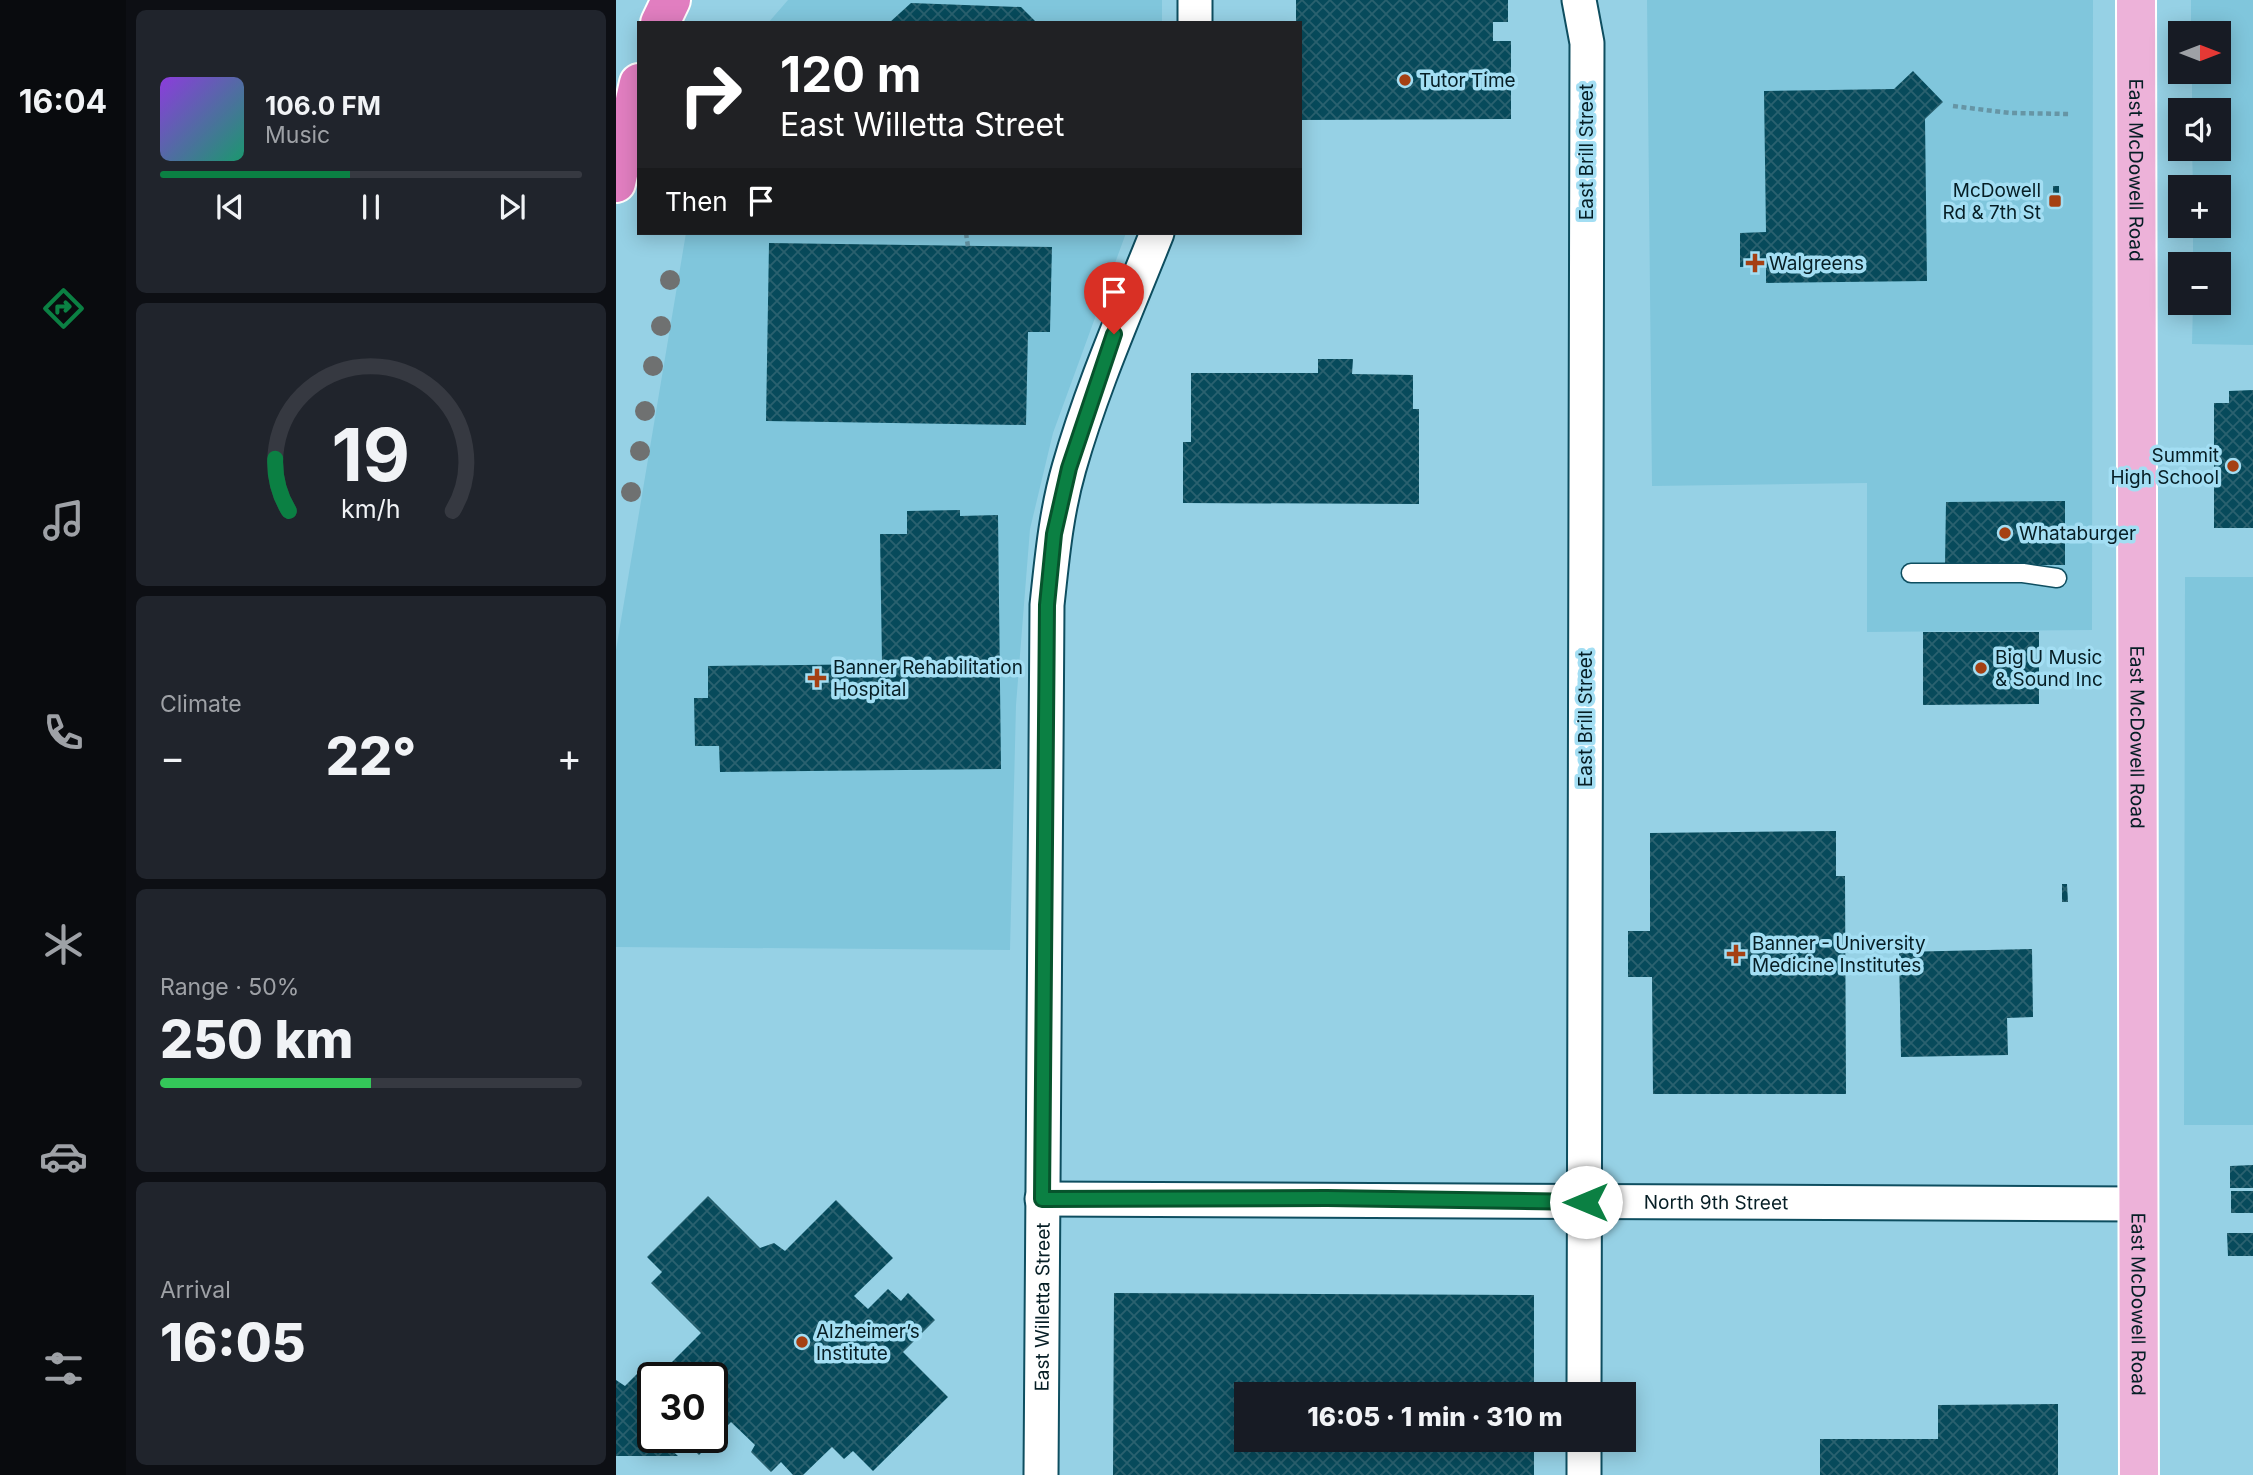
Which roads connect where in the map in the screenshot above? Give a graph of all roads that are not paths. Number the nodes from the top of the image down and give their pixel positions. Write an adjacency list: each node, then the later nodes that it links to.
1 (671, 0): 6 (highway)
2 (1195, 0): 7 (street)
3 (1579, 0): 8 (street, East Brill Street)
4 (1602, 0): 8 (street, East Brill Street)
5 (2136, 0): 16 (main road, East McDowell Road)
6 (661, 21)
7 (1195, 21)
8 (1587, 43): 15 (street, East Brill Street)
9 (637, 92): 10 (highway)
10 (616, 183)
11 (1156, 235): 14 (street, East Willetta Street)
12 (1911, 573): 13 (lane)
13 (2057, 578)
14 (1042, 1199): 15 (street, North 9th Street); 19 (street, East Willetta Street)
15 (1586, 1202): 16 (street, North 9th Street); 17 (street, East Brill Street)
16 (2138, 1204): 21 (main road, East McDowell Road)
17 (1584, 1382)
18 (1584, 1452): 20 (street)
19 (1041, 1475)
20 (1584, 1475)
21 (2139, 1475)

